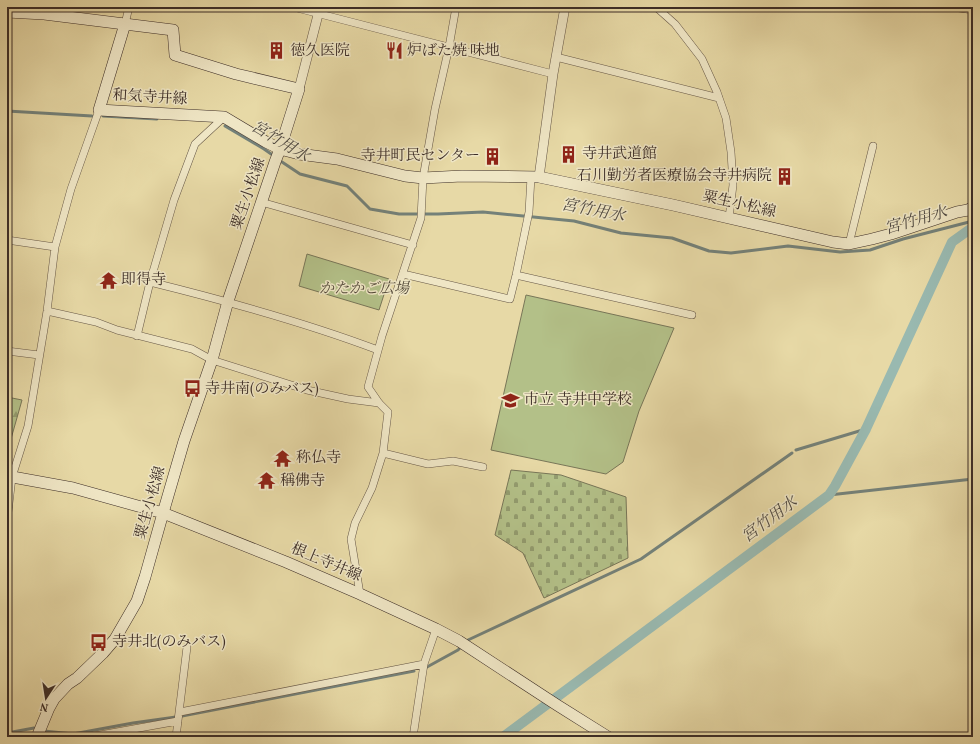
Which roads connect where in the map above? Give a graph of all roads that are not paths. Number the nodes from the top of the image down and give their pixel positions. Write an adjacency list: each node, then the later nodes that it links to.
1 (128, 7): 10 (street)
2 (293, 7): 8 (street)
3 (456, 7): 11 (street)
4 (565, 7): 12 (street)
5 (656, 7): 15 (street)
6 (959, 7): 7 (street)
7 (973, 9)
8 (319, 10): 11 (street); 14 (street)
9 (7, 12): 10 (main road)
10 (125, 24): 14 (main road); 16 (main road, 和気寺井線)
11 (449, 47): 13 (street); 21 (street)
12 (556, 57): 13 (street); 15 (street)
13 (553, 74): 20 (street)
14 (298, 89): 19 (main road)
15 (719, 98): 24 (street)
16 (99, 110): 17 (main road, 和気寺井線); 28 (street)
17 (224, 117): 19 (main road, 和気寺井線); 31 (street)
18 (873, 146): 26 (street)
19 (278, 155): 21 (main road, 粟生小松線); 22 (main road, 粟生小松線)
20 (535, 177): 21 (main road, 粟生小松線); 24 (main road, 粟生小松線); 30 (street)
21 (423, 178): 27 (street)
22 (262, 202): 27 (street); 32 (main road, 粟生小松線)
23 (972, 213): 26 (main road, 粟生小松線)
24 (729, 218): 26 (main road, 粟生小松線)
25 (7, 240): 28 (street)
26 (848, 244)
27 (413, 246): 29 (street)
28 (55, 247): 33 (street)
29 (403, 274): 30 (street); 36 (street)
30 (516, 275): 34 (street)
31 (150, 282): 32 (street); 35 (street)
32 (228, 301): 36 (street); 39 (main road, 粟生小松線)
33 (47, 311): 35 (street); 38 (street)
34 (692, 315)
35 (137, 336): 39 (street)
36 (378, 350): 40 (street)
37 (7, 351): 38 (street)
38 (39, 355): 43 (street)
39 (212, 360): 40 (street); 44 (main road, 粟生小松線)
40 (379, 403): 41 (street)
41 (383, 453): 42 (street); 46 (street)
42 (483, 467)
43 (10, 476): 44 (main road, 根上寺井線); 45 (street)
44 (163, 513): 46 (main road, 根上寺井線); 53 (main road, 粟生小松線)
45 (7, 521)
46 (360, 594): 47 (main road, 根上寺井線)
47 (436, 629): 49 (street); 57 (main road, 根上寺井線)
48 (187, 647): 50 (street)
49 (424, 664): 50 (street); 56 (street)
50 (180, 712): 51 (street)
51 (178, 721): 54 (street); 55 (street)
52 (26, 737): 53 (street)
53 (40, 737)
54 (89, 737)
55 (176, 737)
56 (414, 737)
57 (608, 737)

